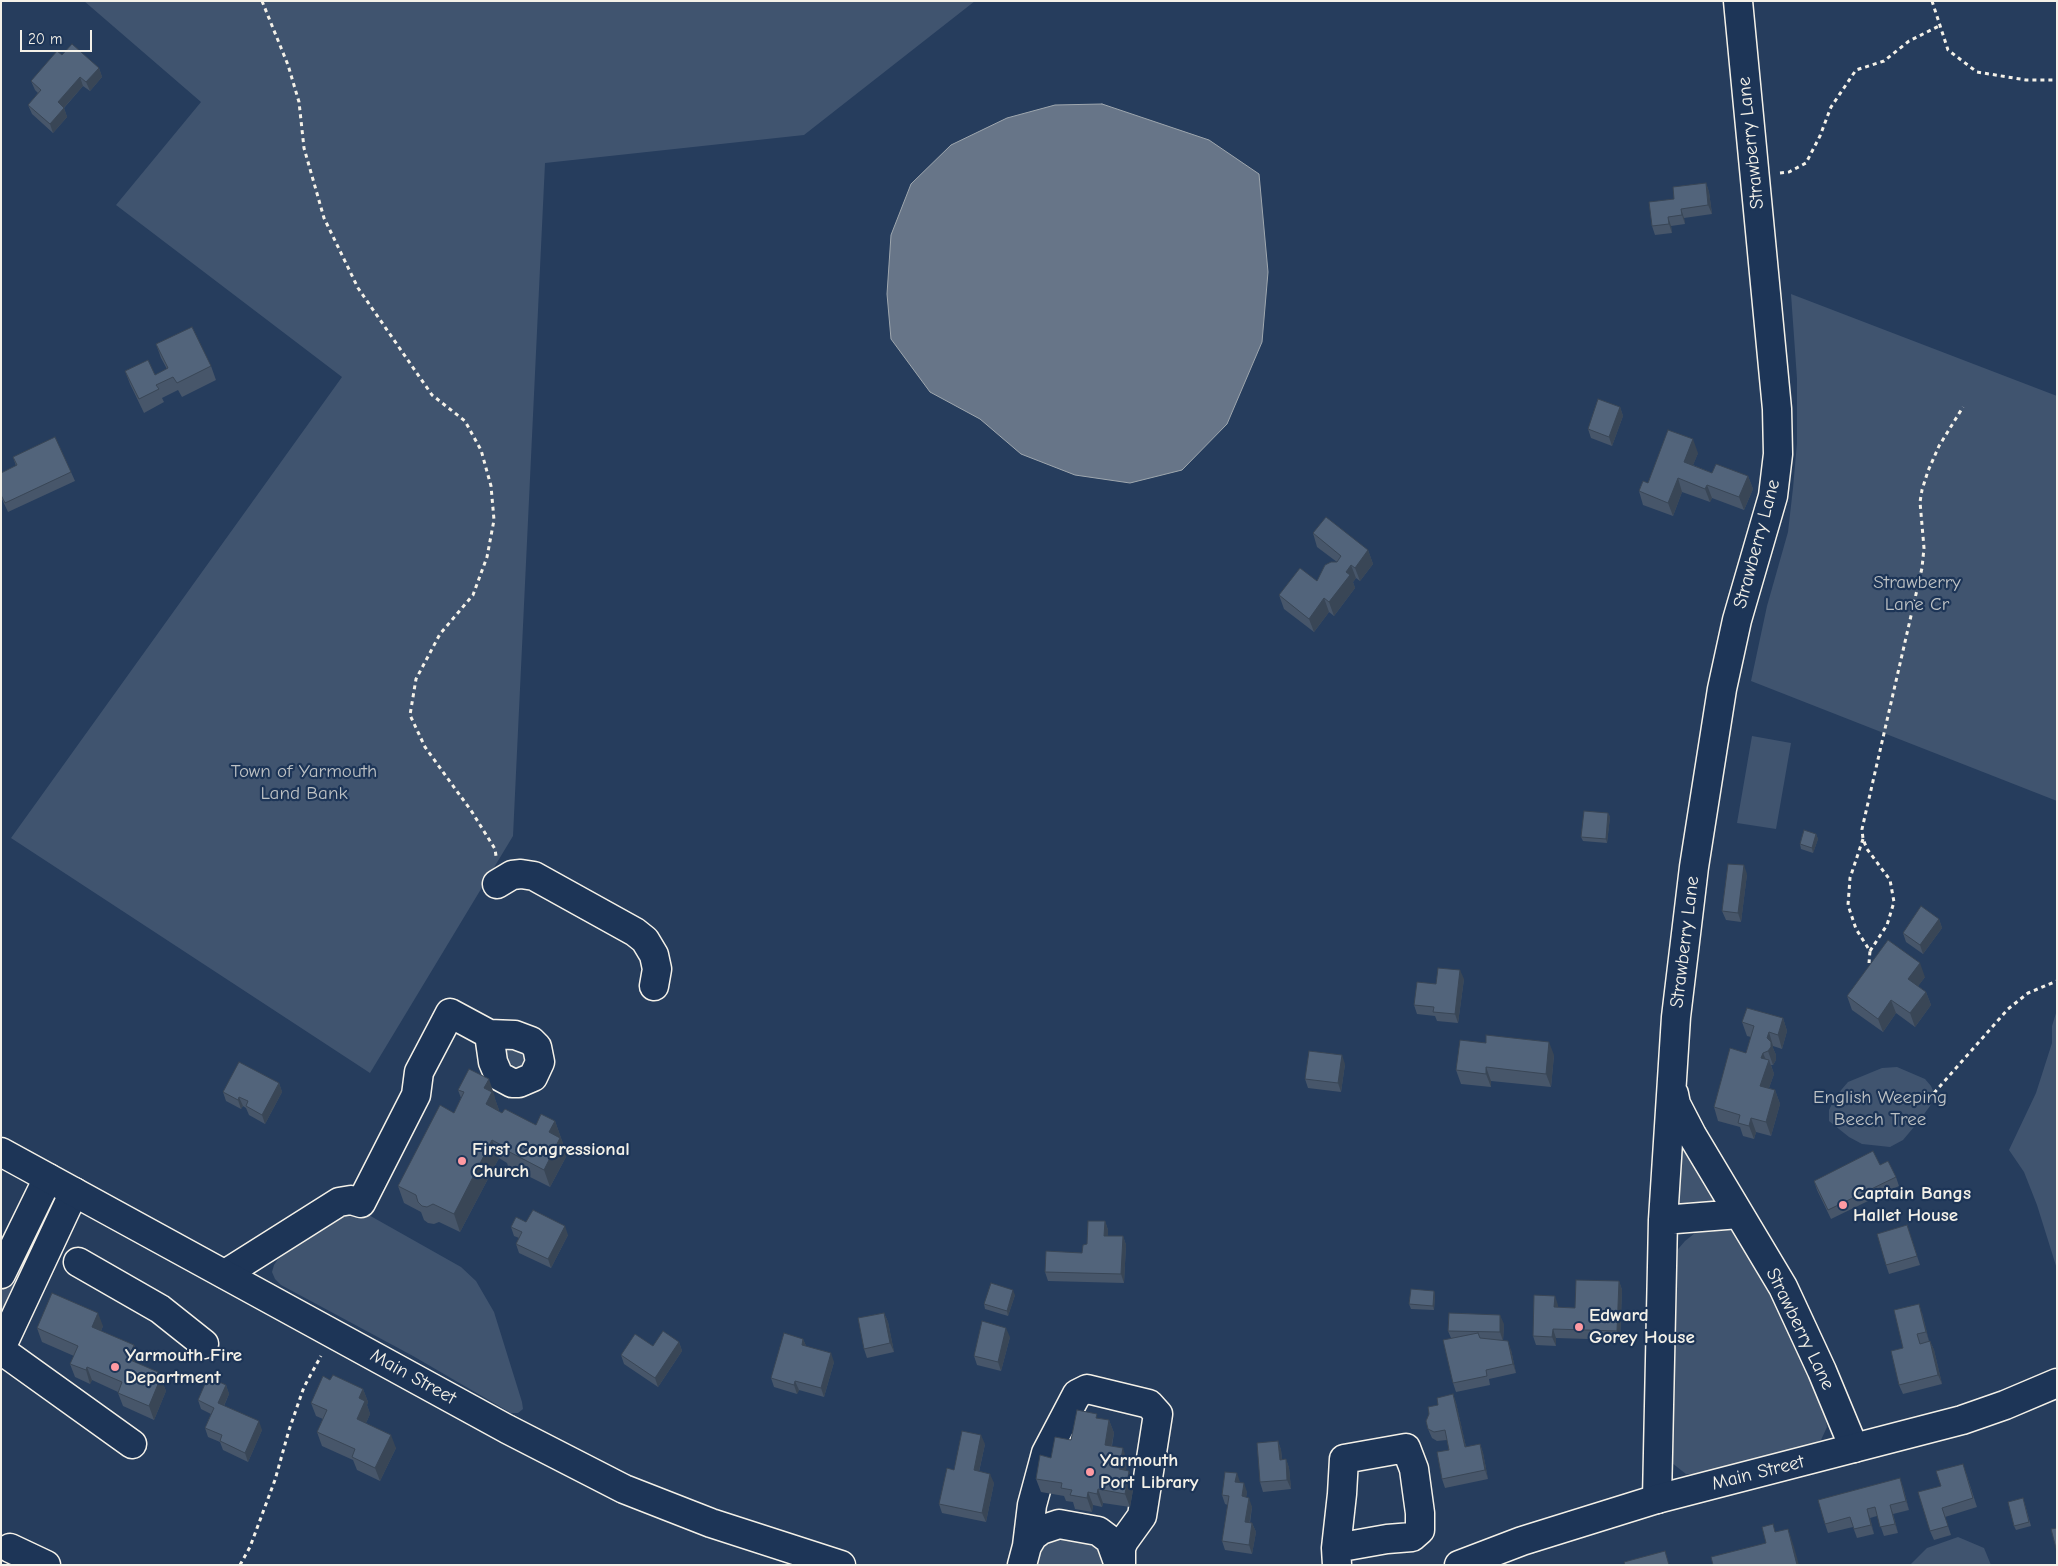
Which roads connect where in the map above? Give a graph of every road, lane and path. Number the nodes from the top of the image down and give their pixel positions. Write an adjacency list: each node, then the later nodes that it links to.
1 (262, 1): 9 (path)
2 (1738, 1): 6 (street, Strawberry Lane)
3 (1932, 1): 4 (path)
4 (1939, 26): 5 (path); 6 (path)
5 (2057, 80)
6 (1754, 176): 15 (street, Strawberry Lane)
7 (1963, 407): 8 (path)
8 (1863, 839): 10 (path); 10 (path)
9 (497, 884): 13 (street)
10 (1870, 951): 11 (path)
11 (1870, 963)
12 (2057, 981): 16 (path)
13 (654, 986)
14 (489, 1034): 24 (street)
15 (1672, 1084): 20 (street, Strawberry Lane); 21 (street, Strawberry Lane)
16 (1934, 1093)
17 (1, 1152): 18 (street, Main Street)
18 (48, 1178): 19 (street, Main Street); 23 (street)
19 (74, 1192): 24 (street, Main Street); 27 (street)
20 (1738, 1214): 21 (street); 30 (street, Strawberry Lane)
21 (1662, 1220): 31 (street, Strawberry Lane)
22 (78, 1262): 26 (street)
23 (1, 1274)
24 (225, 1274): 25 (street, Main Street)
25 (333, 1333): 35 (path); 36 (street, Main Street)
26 (204, 1344)
27 (1, 1349): 29 (street)
28 (2057, 1383): 30 (street, Main Street)
29 (132, 1444)
30 (1854, 1448): 31 (street, Main Street)
31 (1657, 1499): 38 (street, Main Street)
32 (10, 1548): 34 (street)
33 (1025, 1555): 37 (street); 37 (street)
34 (46, 1565)
35 (240, 1565)
36 (841, 1565)
37 (1120, 1565)
38 (1459, 1565)

